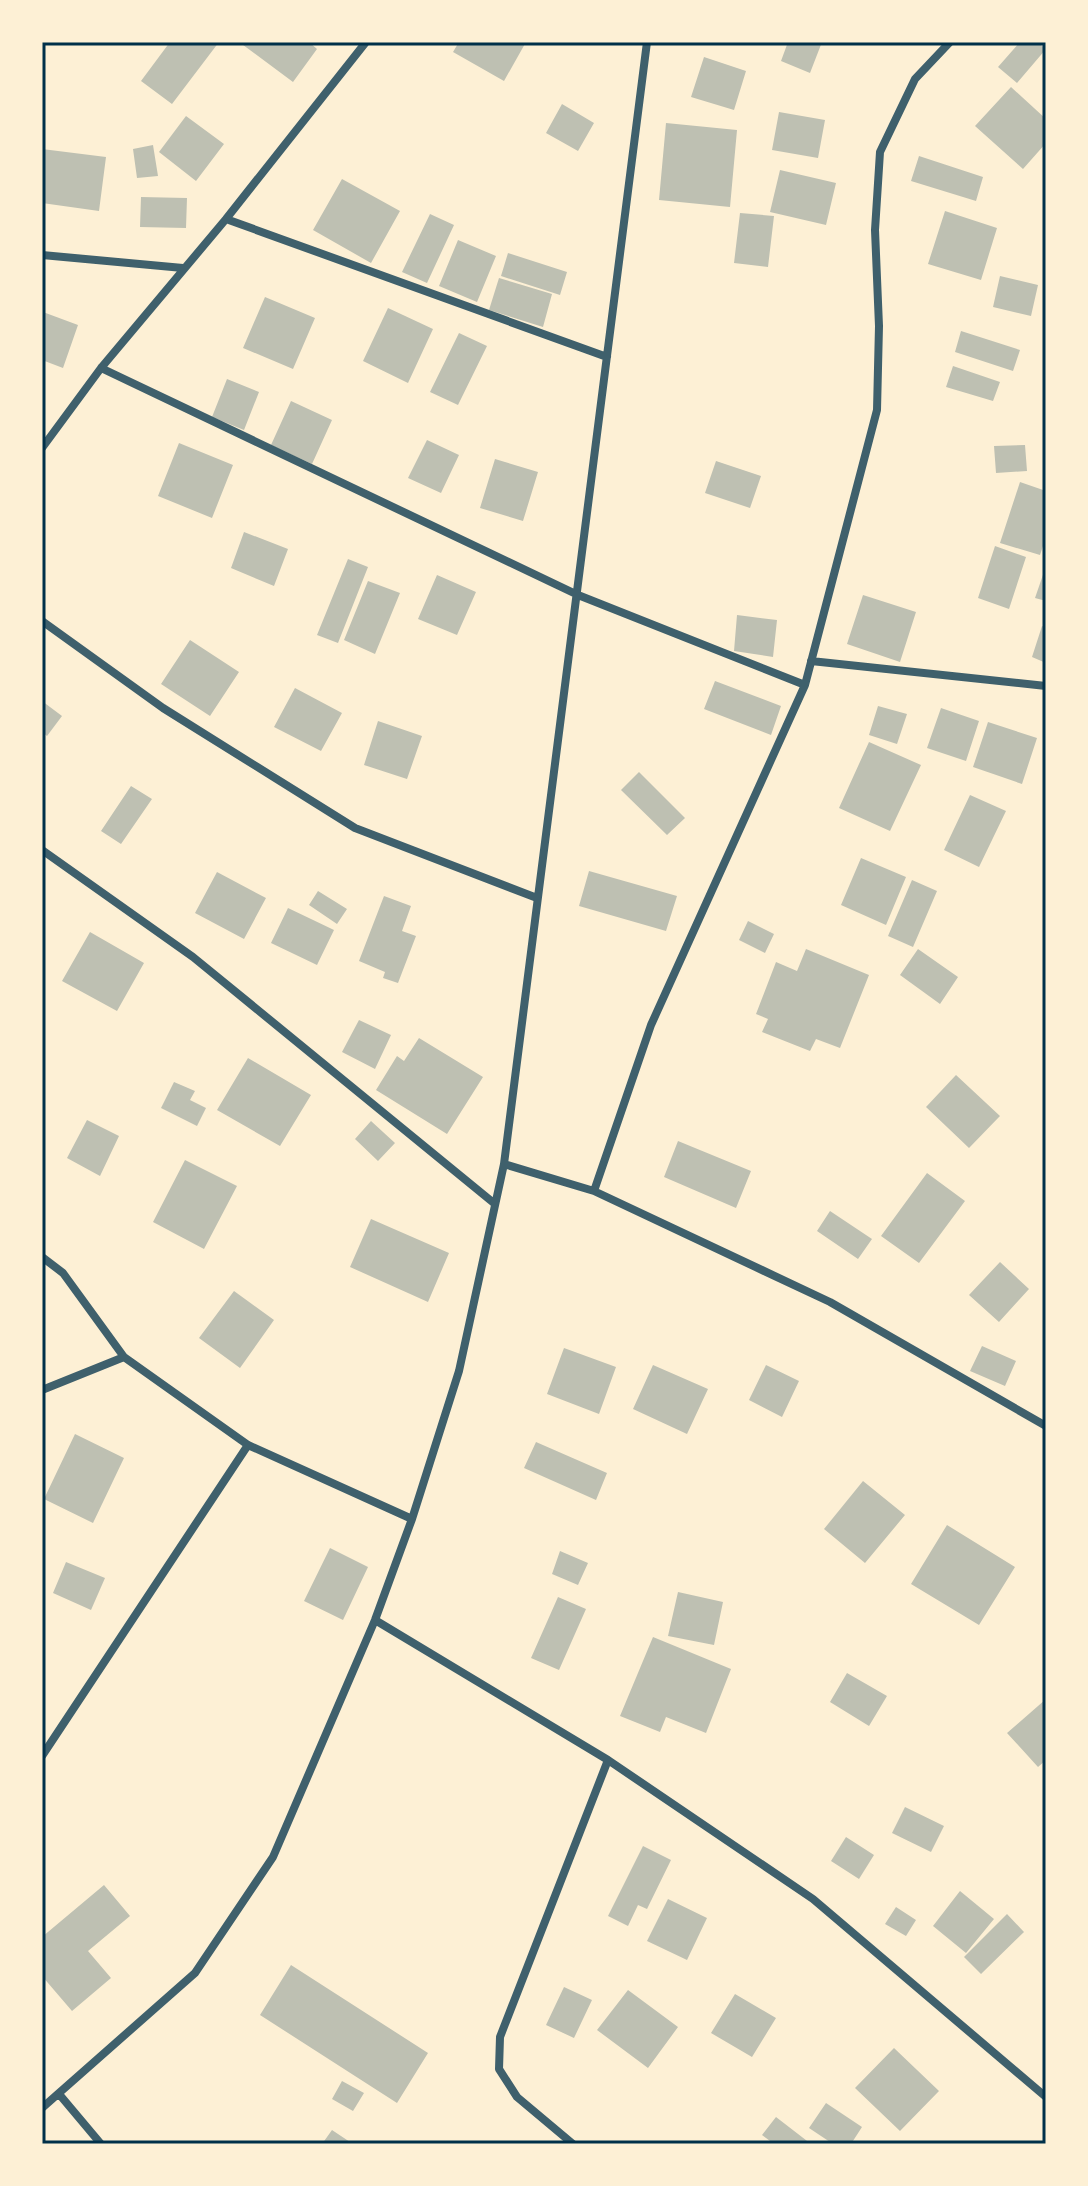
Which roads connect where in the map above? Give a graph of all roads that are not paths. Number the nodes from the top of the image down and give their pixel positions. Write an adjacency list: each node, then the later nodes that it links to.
1 (366, 42): 4 (street)
2 (647, 42): 7 (street)
3 (950, 42): 12 (street)
4 (226, 219): 6 (street); 7 (street)
5 (42, 255): 6 (street)
6 (183, 268): 8 (street)
7 (607, 357): 10 (street)
8 (101, 368): 9 (street); 10 (street)
9 (42, 448)
10 (578, 595): 13 (street); 16 (street)
11 (42, 621): 16 (street)
12 (811, 661): 13 (street); 14 (street)
13 (805, 685): 18 (street)
14 (1046, 686)
15 (42, 850): 19 (street)
16 (537, 898): 17 (street)
17 (504, 1164): 18 (street); 19 (street)
18 (594, 1191): 23 (street)
19 (495, 1204): 25 (street)
20 (42, 1257): 21 (street)
21 (124, 1357): 22 (street); 24 (street)
22 (42, 1390)
23 (1046, 1426)
24 (248, 1445): 25 (street); 27 (street)
25 (412, 1519): 26 (street)
26 (375, 1620): 28 (street); 29 (street)
27 (42, 1756)
28 (608, 1760): 30 (street); 33 (street)
29 (59, 2094): 31 (street); 32 (street)
30 (1046, 2097)
31 (42, 2108)
32 (101, 2144)
33 (573, 2144)

